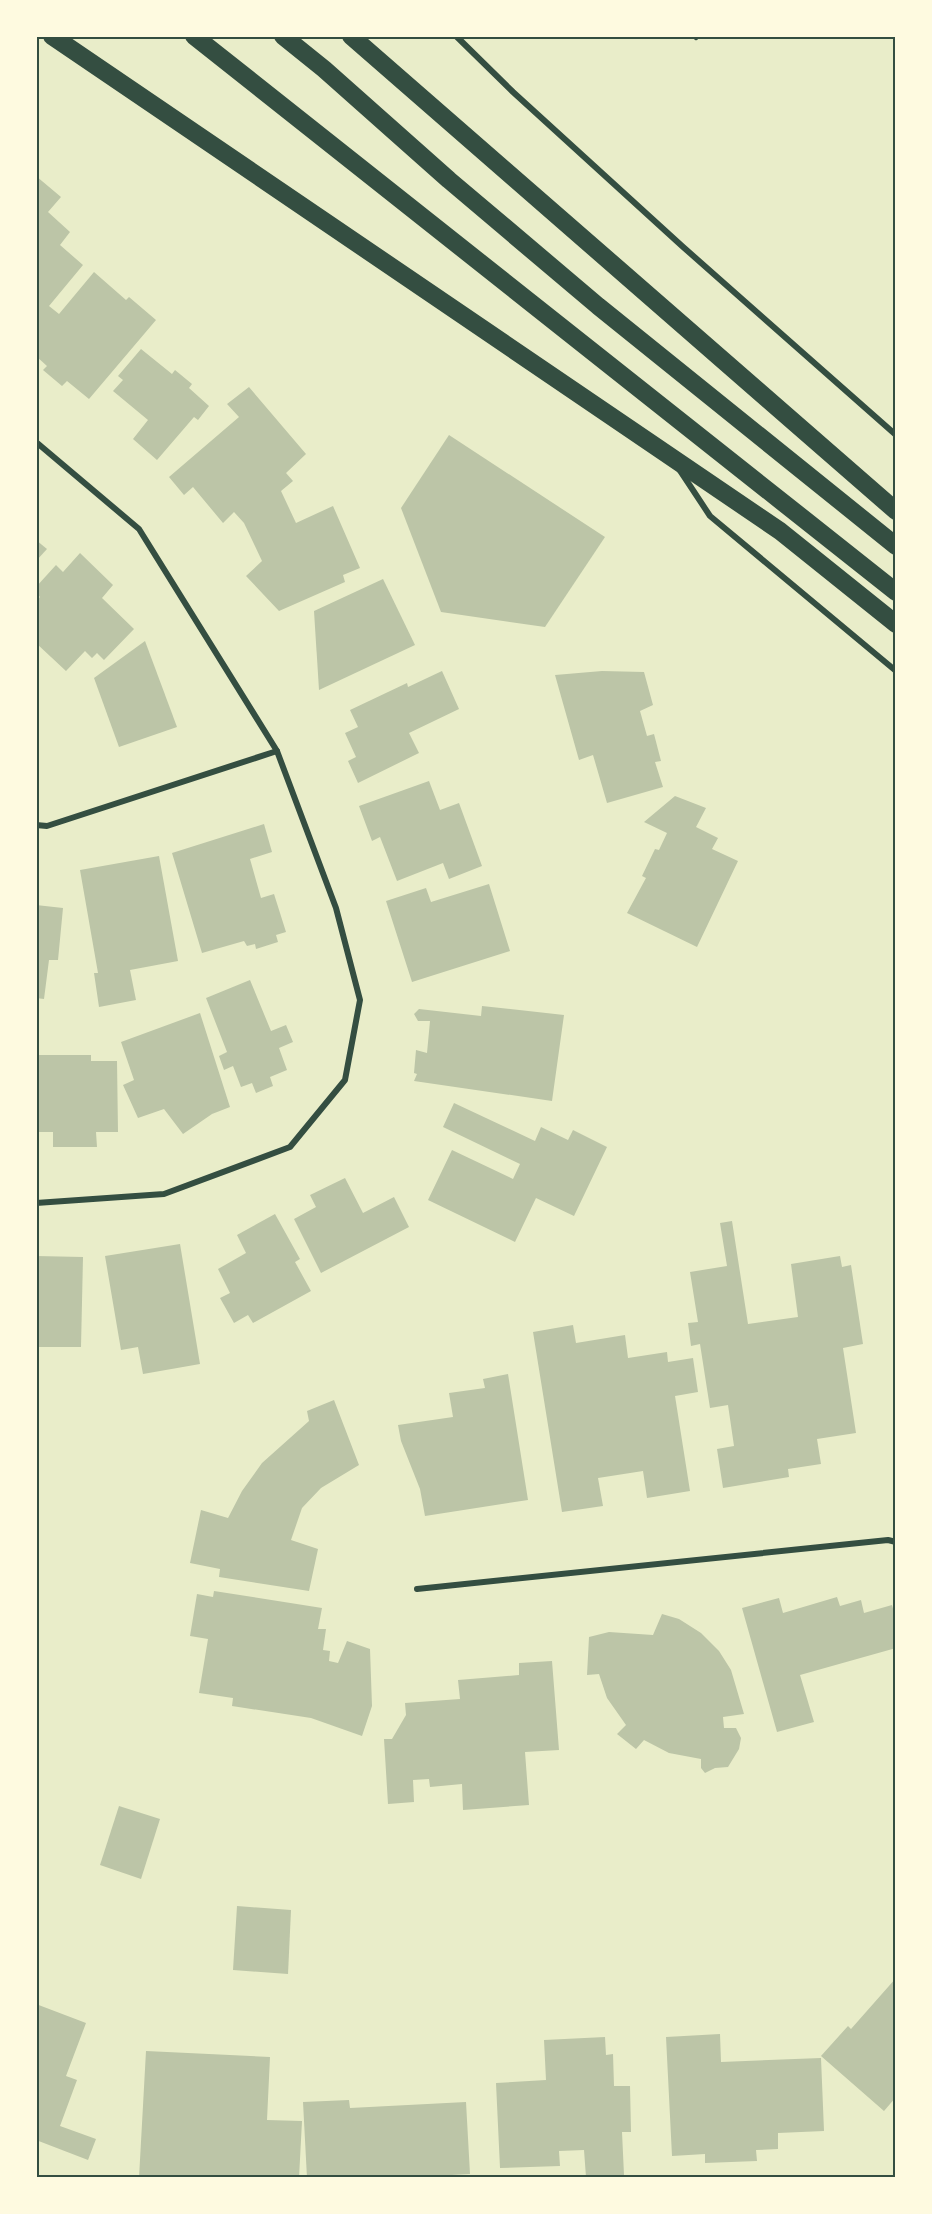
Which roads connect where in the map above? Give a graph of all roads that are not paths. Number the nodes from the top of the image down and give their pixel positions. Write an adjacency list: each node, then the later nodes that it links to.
1 (52, 36): 8 (highway)
2 (194, 36): 11 (highway)
3 (283, 36): 10 (highway)
4 (351, 36): 9 (highway)
5 (456, 36): 6 (street)
6 (896, 435)
7 (36, 442): 14 (street)
8 (668, 454): 12 (highway); 13 (street)
9 (896, 511)
10 (896, 546)
11 (896, 592)
12 (896, 624)
13 (896, 670)
14 (277, 751): 15 (street); 16 (street)
15 (36, 825)
16 (36, 1203)
17 (896, 1542): 18 (street)
18 (417, 1590)

